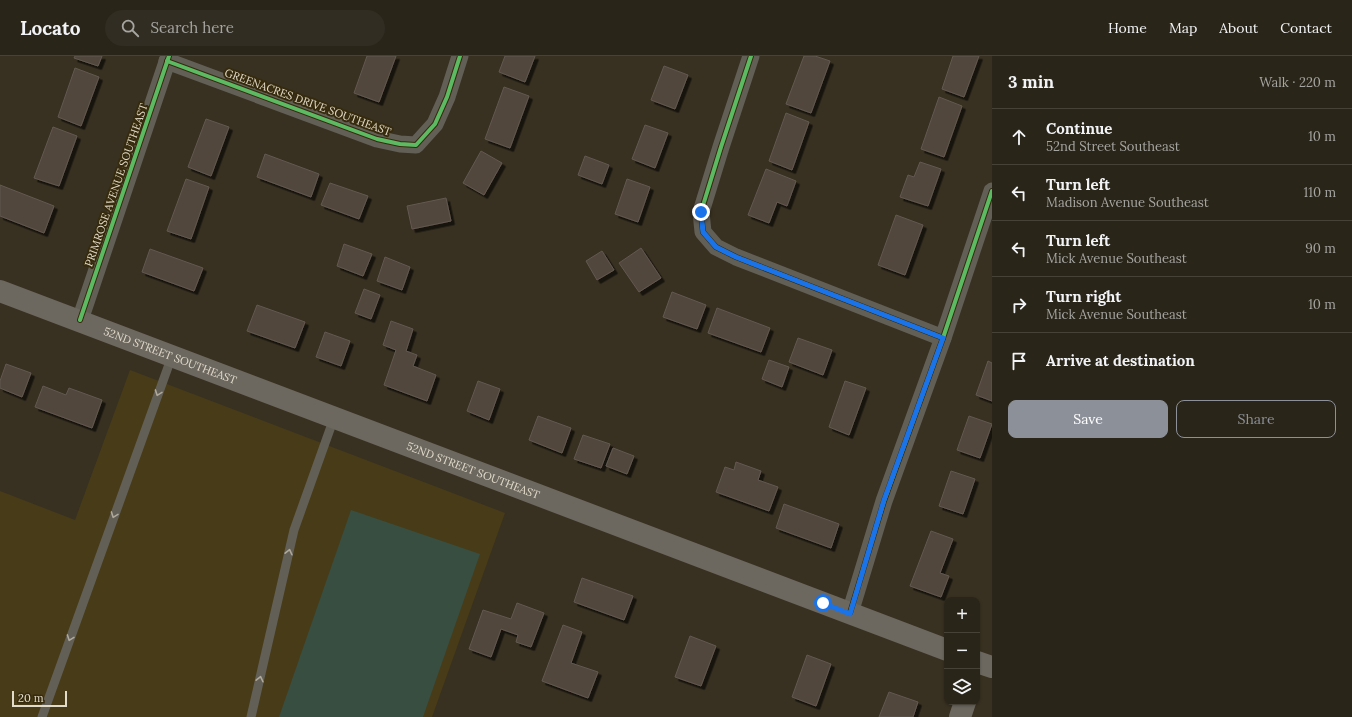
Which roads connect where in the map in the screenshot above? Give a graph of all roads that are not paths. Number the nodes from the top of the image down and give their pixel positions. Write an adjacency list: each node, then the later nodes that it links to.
1 (460, 56): 3 (street, GREENACRES DRIVE SOUTHEAST)
2 (751, 56): 7 (street)
3 (168, 59): 6 (street, PRIMROSE AVENUE SOUTHEAST)
4 (992, 191): 7 (street)
5 (0, 290): 6 (main road, 52ND STREET SOUTHEAST)
6 (80, 320): 8 (main road, 52ND STREET SOUTHEAST)
7 (943, 338): 10 (street)
8 (172, 356): 9 (main road, 52ND STREET SOUTHEAST); 13 (lane, one-way to 13)
9 (334, 418): 10 (main road, 52ND STREET SOUTHEAST); 14 (lane, one-way to 9)
10 (850, 614): 11 (main road, 52ND STREET SOUTHEAST)
11 (944, 649)
12 (964, 705): 15 (main road)
13 (42, 717)
14 (251, 717)
15 (960, 717)

